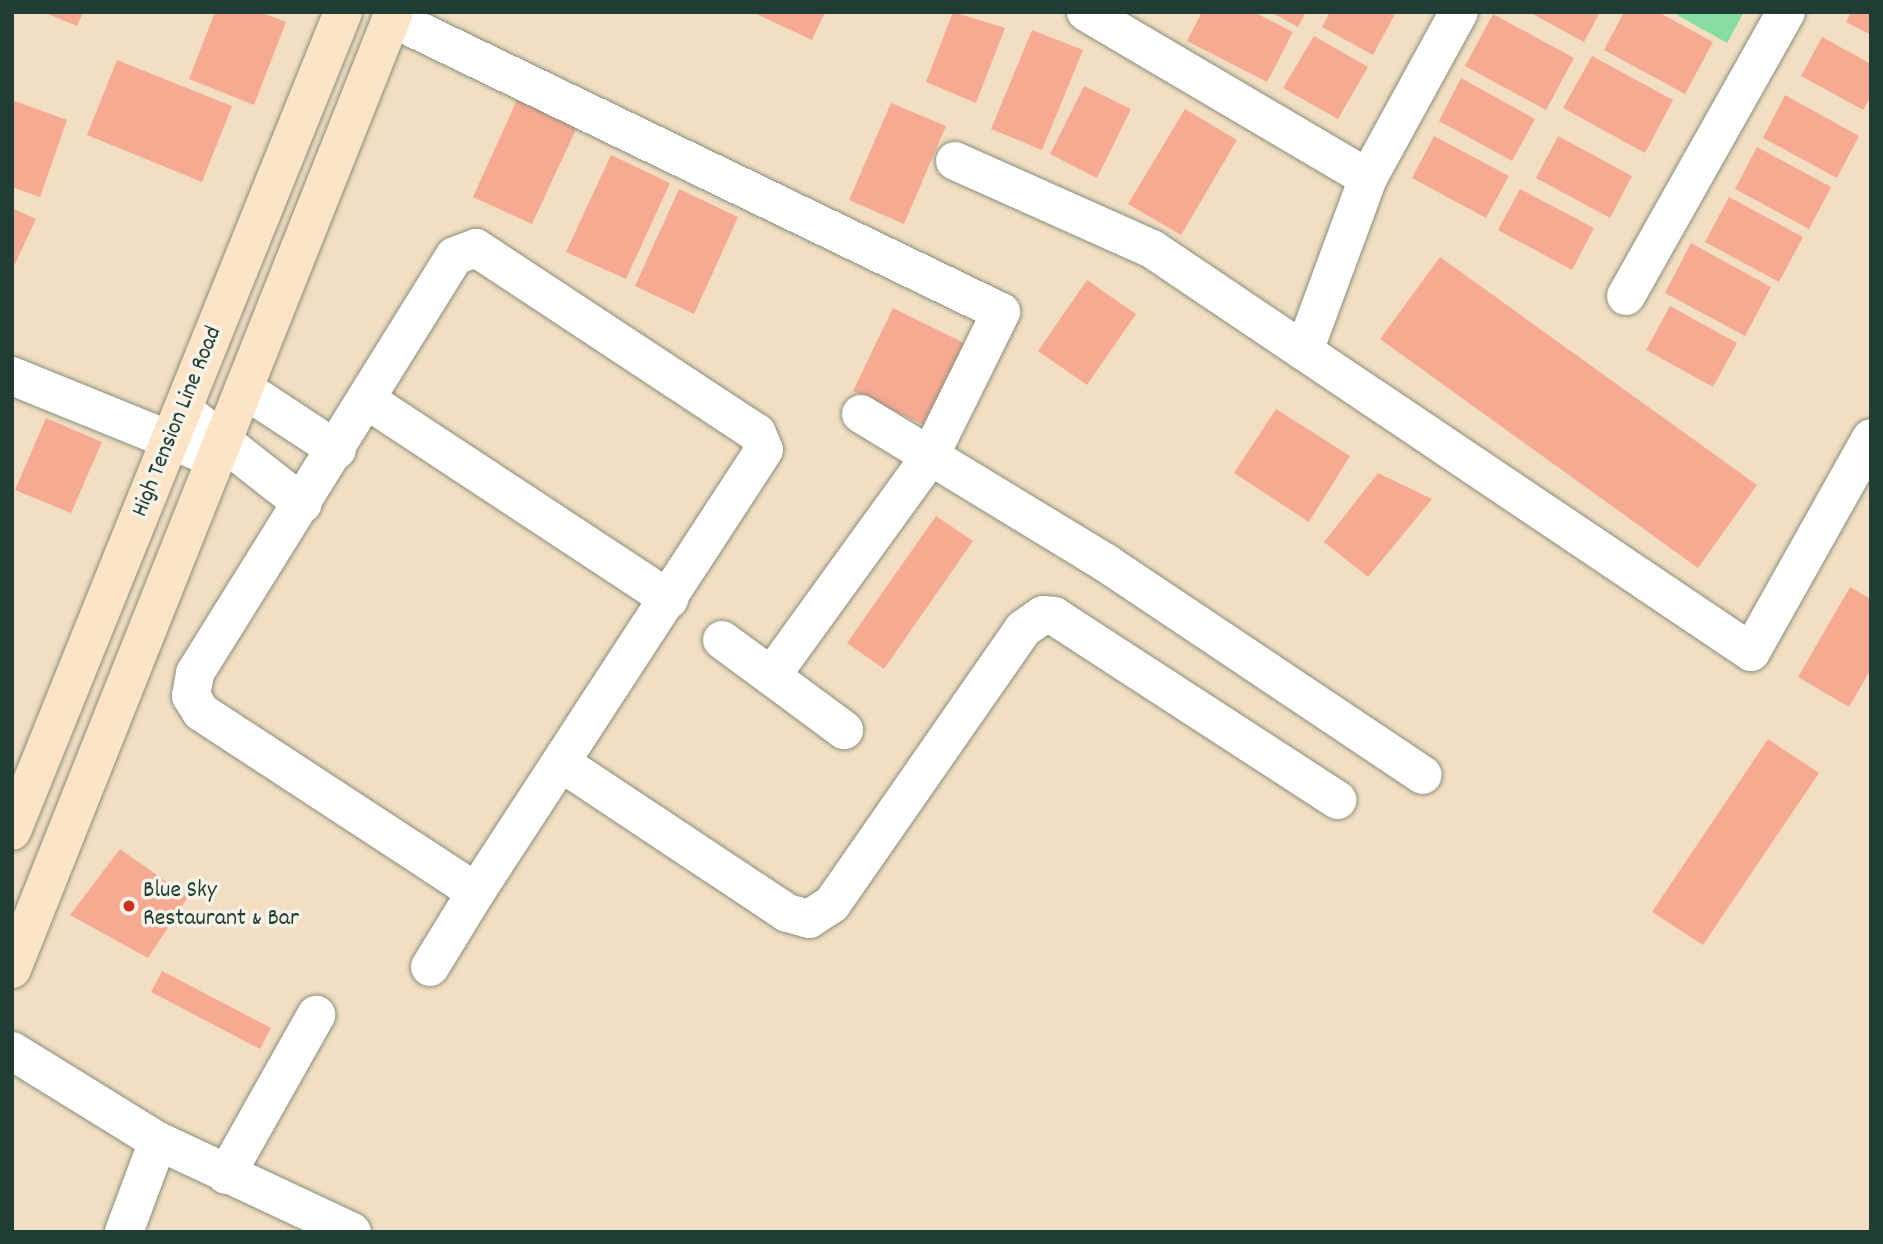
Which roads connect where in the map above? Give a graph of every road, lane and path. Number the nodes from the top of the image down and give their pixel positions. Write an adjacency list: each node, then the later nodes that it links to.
1 (1086, 12): 7 (street)
2 (1459, 12): 7 (street)
3 (393, 15): 11 (main road); 18 (street)
4 (1778, 15): 8 (street)
5 (333, 16): 14 (main road, High Tension Line Road)
6 (955, 161): 9 (street)
7 (1368, 178): 9 (street)
8 (1626, 296)
9 (1304, 351): 15 (street)
10 (12, 376): 14 (street)
11 (244, 389): 16 (main road); 17 (street)
12 (367, 400): 17 (street); 20 (street); 20 (street)
13 (861, 414): 18 (street)
14 (176, 426): 16 (street); 27 (main road, High Tension Line Road)
15 (1871, 438)
16 (220, 450): 19 (street); 30 (main road)
17 (337, 450): 19 (street)
18 (929, 458): 22 (street); 25 (street)
19 (303, 504): 28 (street)
20 (669, 599): 24 (street)
21 (722, 640): 22 (street)
22 (771, 676): 23 (street)
23 (844, 730)
24 (563, 764): 26 (street); 28 (street)
25 (1423, 775)
26 (1337, 800)
27 (12, 831)
28 (477, 892): 29 (street)
29 (430, 967)
30 (12, 969)
31 (316, 1015): 34 (street)
32 (12, 1051): 33 (street)
33 (158, 1141): 34 (street); 35 (street)
34 (226, 1175): 36 (street)
35 (124, 1232)
36 (352, 1232)

